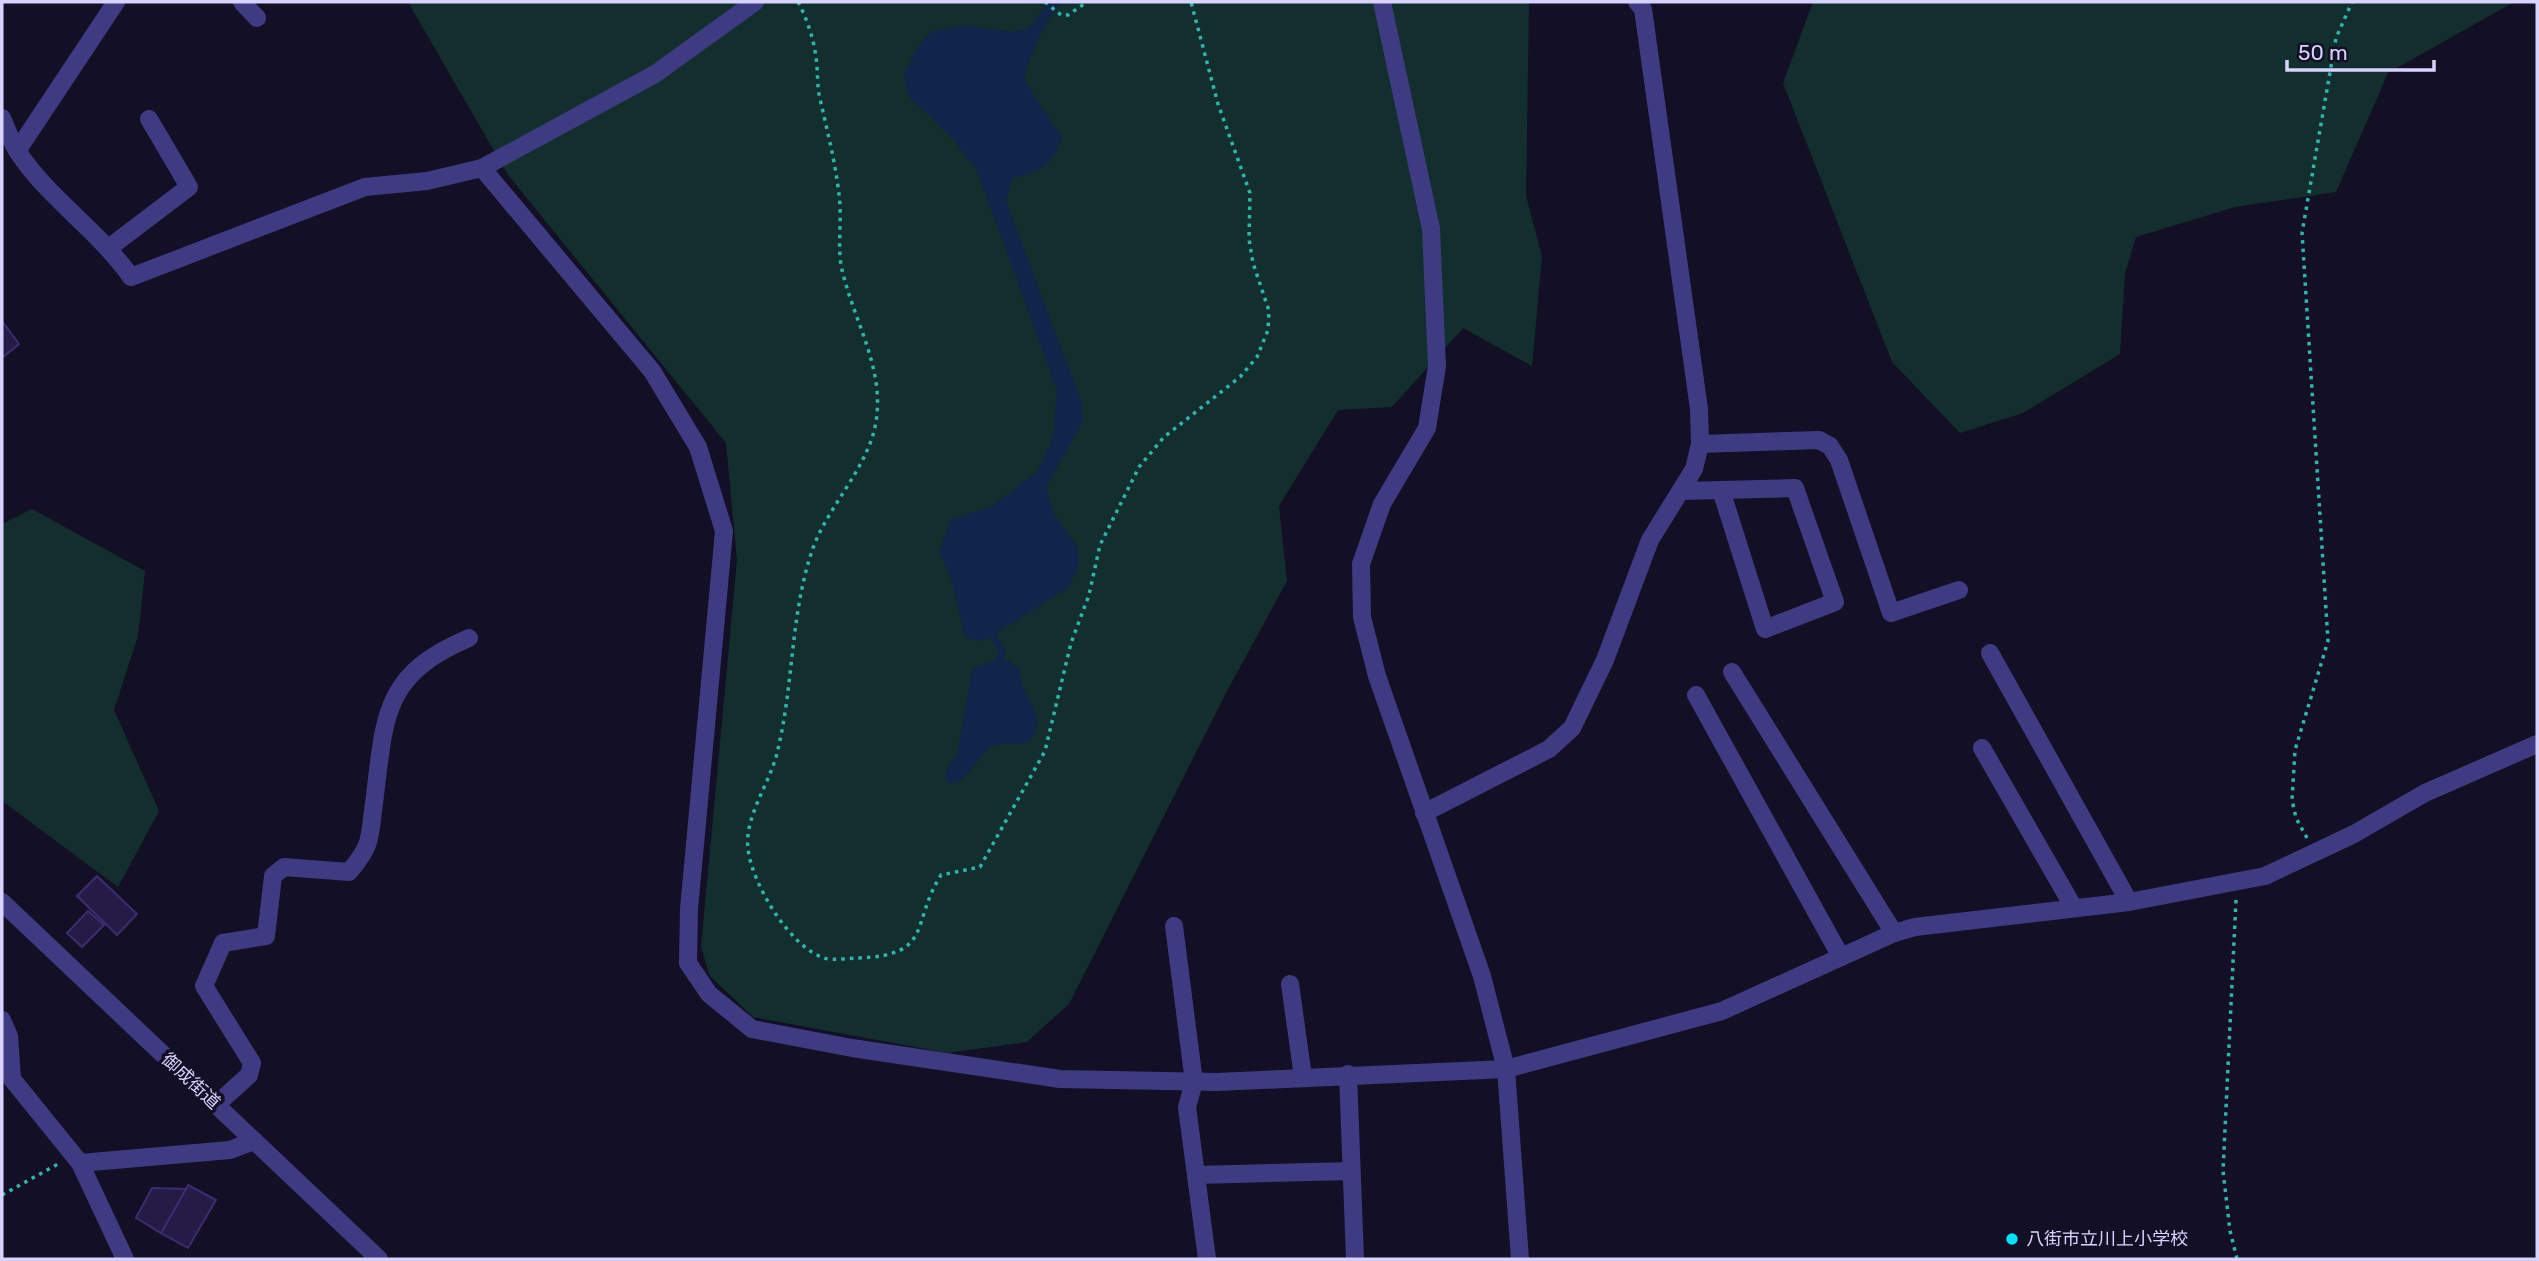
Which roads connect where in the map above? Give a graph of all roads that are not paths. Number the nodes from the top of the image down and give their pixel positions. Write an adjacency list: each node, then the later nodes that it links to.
1 (116, 2): 9 (street)
2 (242, 2): 6 (street)
3 (755, 2): 10 (street)
4 (1382, 2): 22 (street)
5 (1637, 2): 12 (street)
6 (257, 18)
7 (2, 118): 9 (street)
8 (149, 119): 11 (street)
9 (17, 151): 11 (street)
10 (482, 168): 11 (street); 34 (street)
11 (110, 247)
12 (1700, 444): 14 (street); 15 (street)
13 (1721, 490): 13 (street); 14 (street)
14 (1682, 491): 22 (street)
15 (1959, 590)
16 (469, 638): 35 (street)
17 (1990, 653): 23 (street)
18 (1732, 672): 27 (street)
19 (1696, 695): 28 (street)
20 (2537, 744): 23 (street)
21 (1982, 748): 25 (street)
22 (1424, 813): 31 (street)
23 (2129, 902): 25 (street)
24 (2, 903): 35 (street, 御成街道)
25 (2074, 908): 27 (street)
26 (1174, 926): 34 (street)
27 (1894, 933): 28 (street)
28 (1841, 957): 31 (street)
29 (1290, 984): 33 (street)
30 (2, 1020): 37 (street)
31 (1506, 1069): 32 (street); 44 (street)
32 (1348, 1074): 33 (street); 38 (street)
33 (1303, 1077): 34 (street)
34 (1194, 1082): 39 (street)
35 (216, 1105): 36 (street, 御成街道)
36 (254, 1141): 37 (street); 41 (street, 御成街道)
37 (77, 1159): 40 (street)
38 (1351, 1171): 39 (street); 43 (street)
39 (1196, 1175): 42 (street)
40 (125, 1259)
41 (379, 1259)
42 (1207, 1259)
43 (1355, 1259)
44 (1520, 1259)

